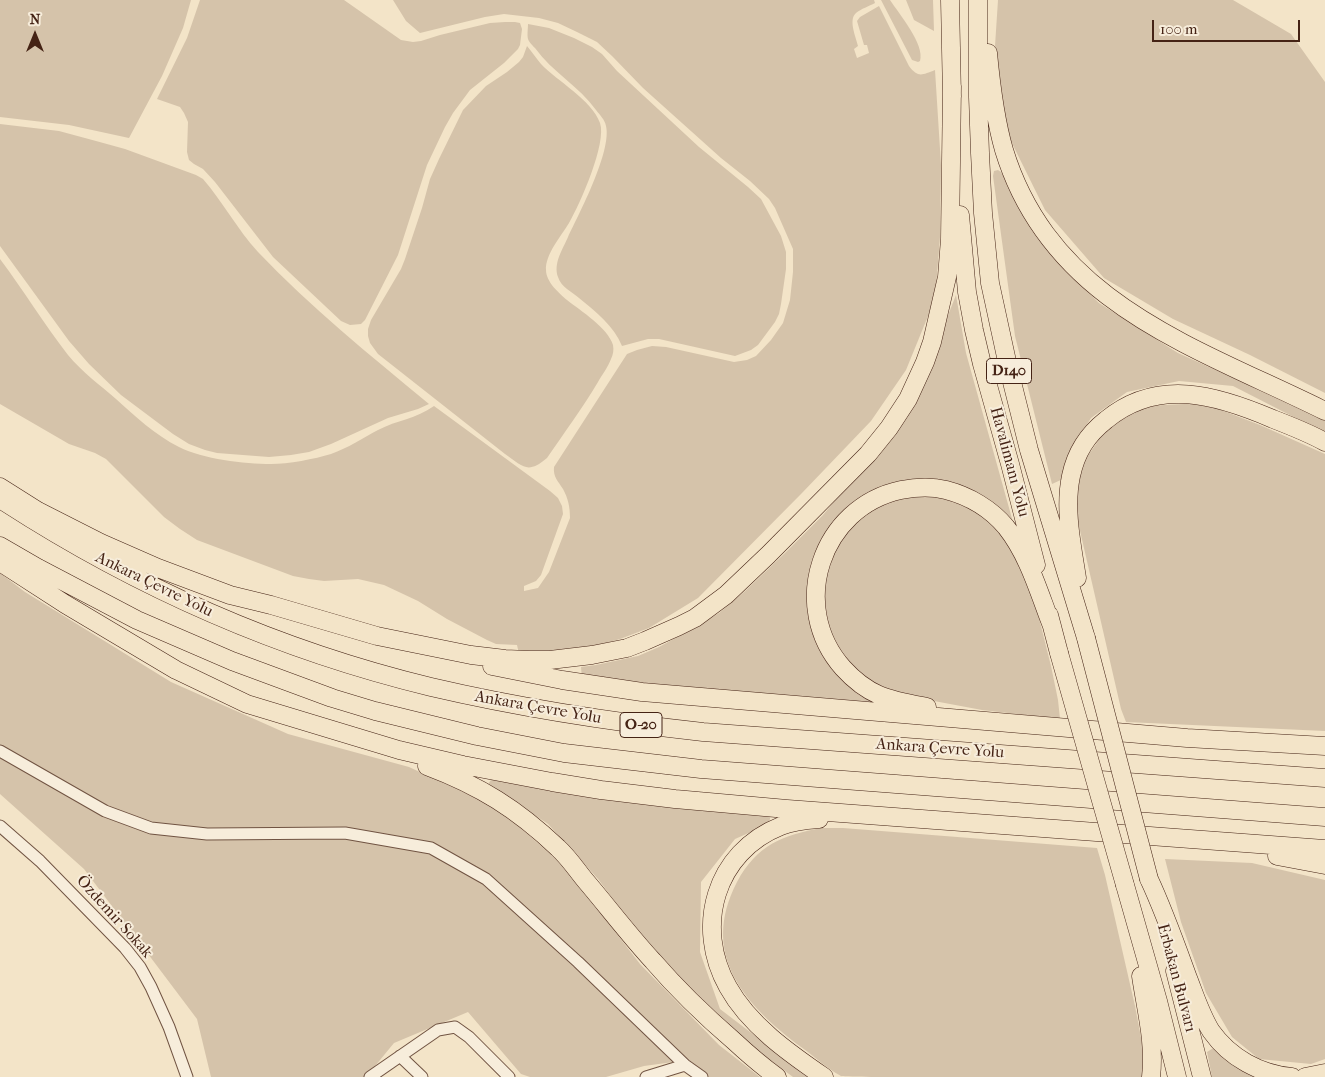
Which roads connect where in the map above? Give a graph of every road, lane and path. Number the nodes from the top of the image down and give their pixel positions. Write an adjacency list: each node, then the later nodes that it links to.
1 (950, 0): 4 (highway, Havalimanı Yolu / D140)
2 (978, 0): 12 (highway, Havalimanı Yolu / D140)
3 (984, 0): 5 (highway)
4 (952, 86): 11 (highway, Havalimanı Yolu / D140); 13 (highway)
5 (1325, 411)
6 (1325, 442): 12 (highway)
7 (0, 487): 13 (highway)
8 (0, 499): 20 (highway, Ankara Çevre Yolu / O-20)
9 (0, 546): 21 (highway, O-20)
10 (0, 562): 14 (highway)
11 (1052, 626): 15 (highway); 28 (highway, Havalimanı Yolu / D140, bridge)
12 (1085, 634): 27 (highway, Havalimanı Yolu, bridge)
13 (377, 636): 15 (highway)
14 (248, 704): 22 (highway); 38 (highway)
15 (1060, 727): 16 (highway)
16 (1187, 738): 17 (highway); 18 (highway)
17 (1325, 741)
18 (1325, 746)
19 (0, 751): 30 (street)
20 (1325, 778)
21 (1325, 817)
22 (934, 820): 24 (highway); 39 (highway)
23 (0, 826): 32 (street, Özdemir Sokak)
24 (1063, 829): 25 (highway); 26 (highway)
25 (1325, 849)
26 (1325, 865)
27 (1149, 879): 42 (highway, Erbakan Bulvarı); 43 (highway)
28 (1125, 884): 40 (highway); 41 (highway, Erbakan Bulvarı)
29 (400, 1056): 33 (street); 34 (street); 35 (street)
30 (685, 1065): 36 (street); 37 (street)
31 (1325, 1073): 44 (highway)
32 (187, 1077)
33 (370, 1077)
34 (422, 1077)
35 (509, 1077)
36 (646, 1077)
37 (702, 1077)
38 (777, 1077)
39 (824, 1077)
40 (1151, 1077)
41 (1177, 1077)
42 (1202, 1077)
43 (1292, 1077)
44 (1305, 1077)

